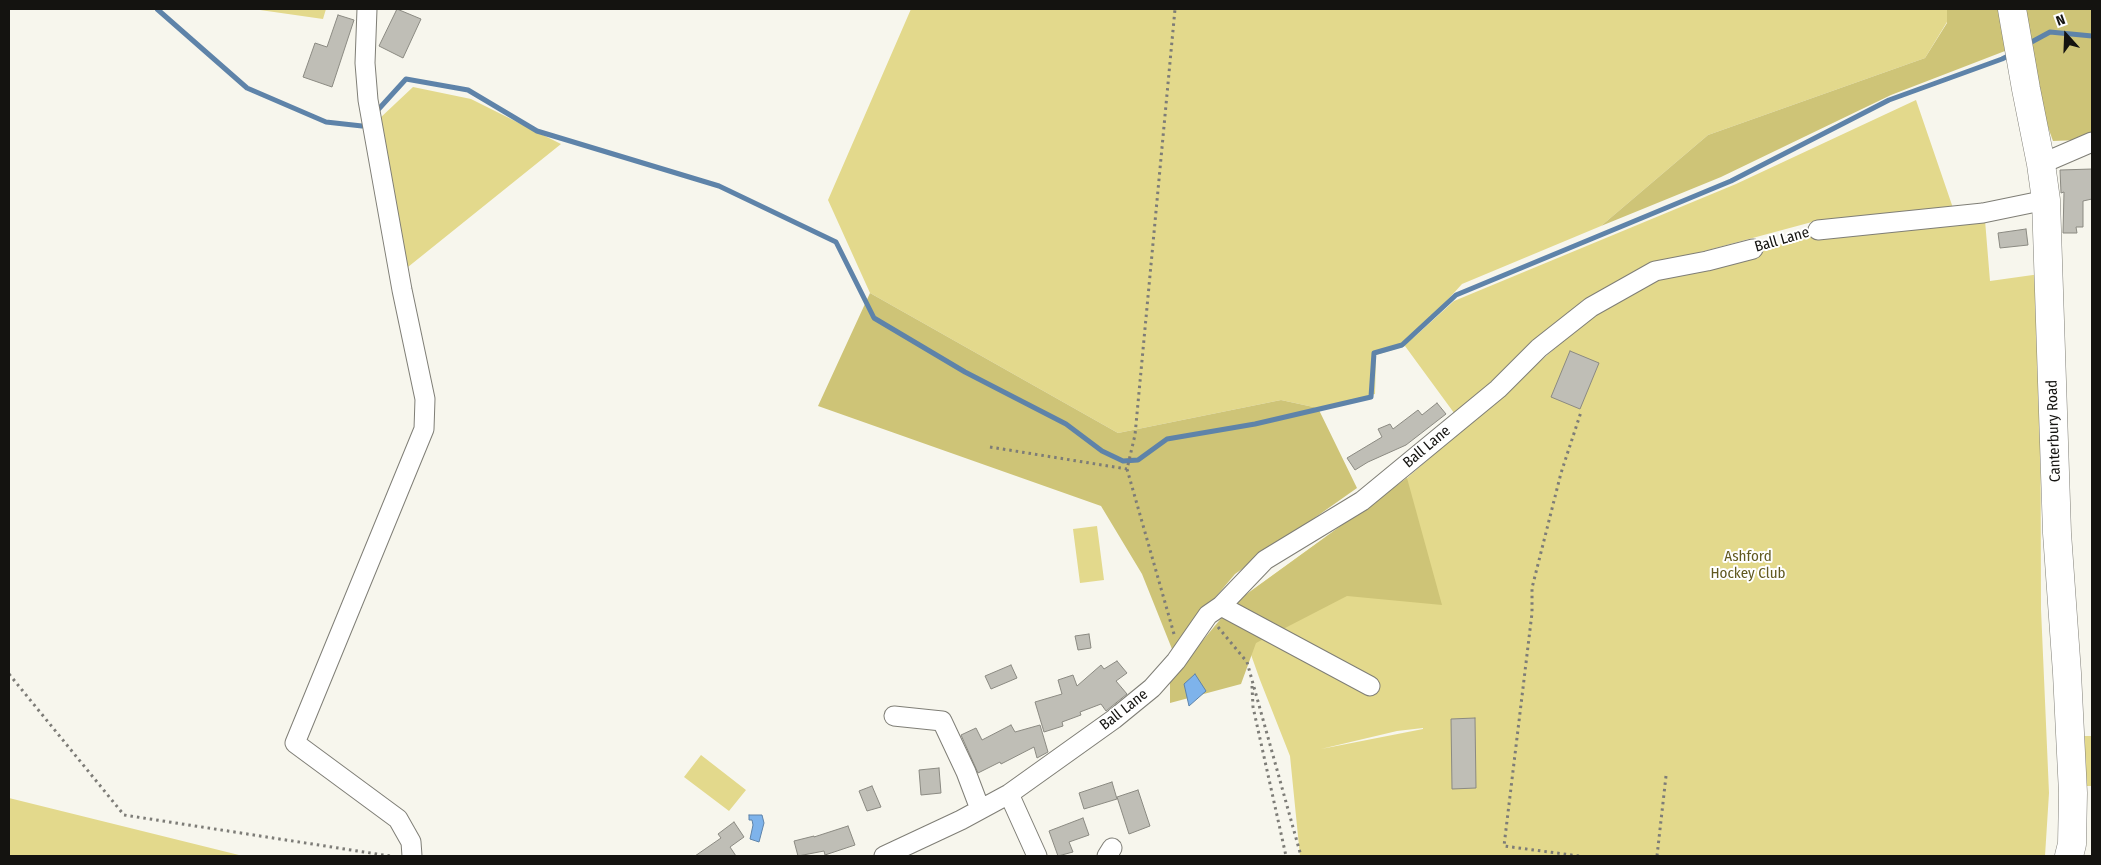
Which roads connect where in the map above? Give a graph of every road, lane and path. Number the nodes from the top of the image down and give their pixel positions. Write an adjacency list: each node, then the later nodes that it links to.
1 (367, 9): 22 (street)
2 (1175, 9): 11 (path)
3 (2012, 9): 5 (highway, Canterbury Road)
4 (2092, 142): 5 (street)
5 (2041, 164): 6 (highway, Canterbury Road)
6 (2046, 200): 7 (street, Ball Lane); 29 (highway, Canterbury Road)
7 (1818, 230): 8 (path, Ball Lane)
8 (1753, 249): 12 (street, Ball Lane)
9 (1581, 412): 27 (path)
10 (990, 447): 11 (path)
11 (1128, 468): 13 (path)
12 (1215, 611): 13 (street, Ball Lane); 15 (path); 16 (street)
13 (1180, 654): 19 (street, Ball Lane)
14 (9, 674): 21 (path)
15 (1252, 681): 25 (path); 26 (path)
16 (1370, 686)
17 (894, 716): 20 (street)
18 (1666, 776): 28 (path)
19 (1009, 794): 20 (street, Ball Lane); 24 (street)
20 (980, 809): 23 (street, Ball Lane)
21 (390, 856)
22 (412, 856)
23 (884, 856)
24 (1037, 856)
25 (1286, 856)
26 (1302, 856)
27 (1579, 856)
28 (1657, 856)
29 (2069, 856)

